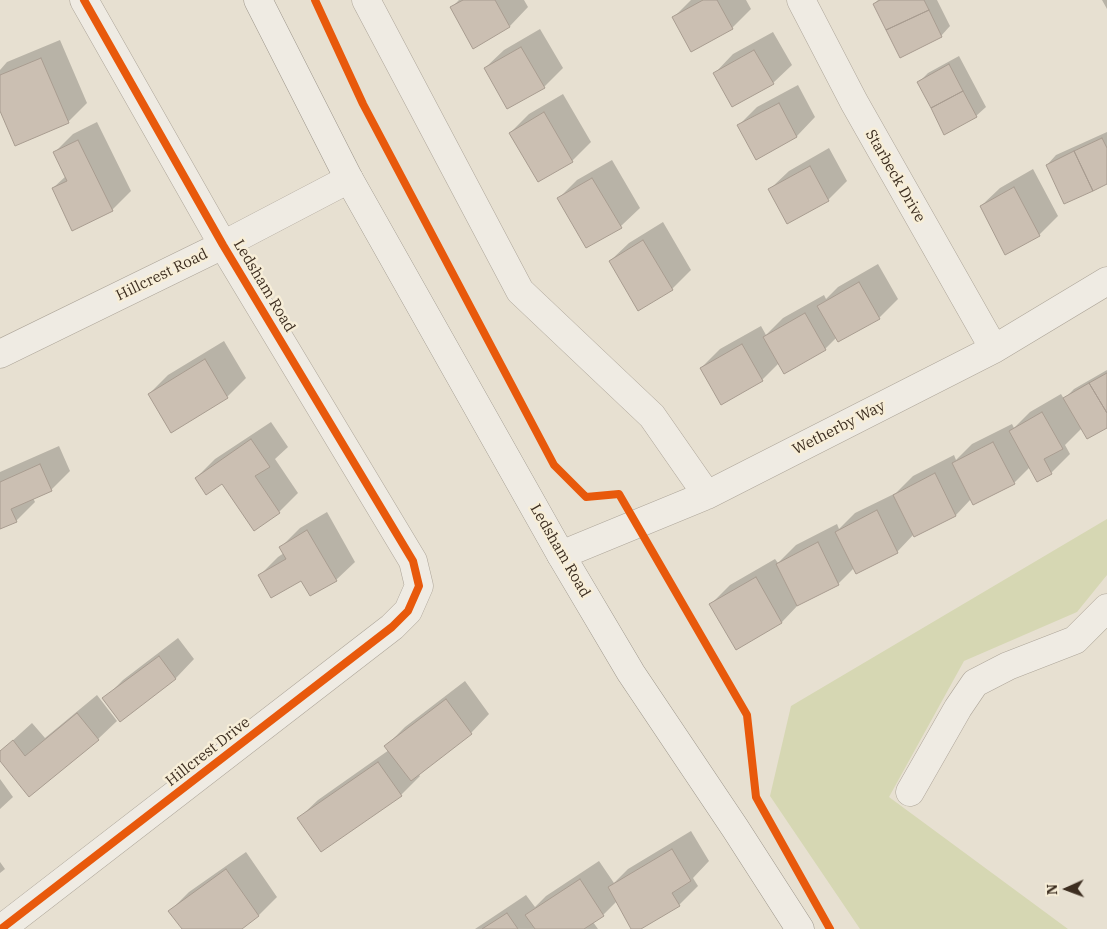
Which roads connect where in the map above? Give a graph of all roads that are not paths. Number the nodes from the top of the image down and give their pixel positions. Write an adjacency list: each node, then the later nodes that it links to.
1 (84, 0): 6 (street, Ledsham Road)
2 (258, 0): 5 (street, Ledsham Road)
3 (366, 0): 10 (street)
4 (801, 0): 8 (street, Starbeck Drive)
5 (349, 179): 6 (street, Hillcrest Road); 11 (street, Ledsham Road)
6 (223, 245): 9 (street, Hillcrest Road); 12 (street, Ledsham Road)
7 (1107, 280): 8 (street, Wetherby Way)
8 (994, 349): 10 (street, Wetherby Way)
9 (0, 354)
10 (707, 495): 11 (street, Wetherby Way)
11 (562, 555): 16 (street, Ledsham Road)
12 (419, 586): 15 (street, Hillcrest Drive)
13 (1107, 608): 14 (street)
14 (910, 792)
15 (1, 929)
16 (800, 929)

